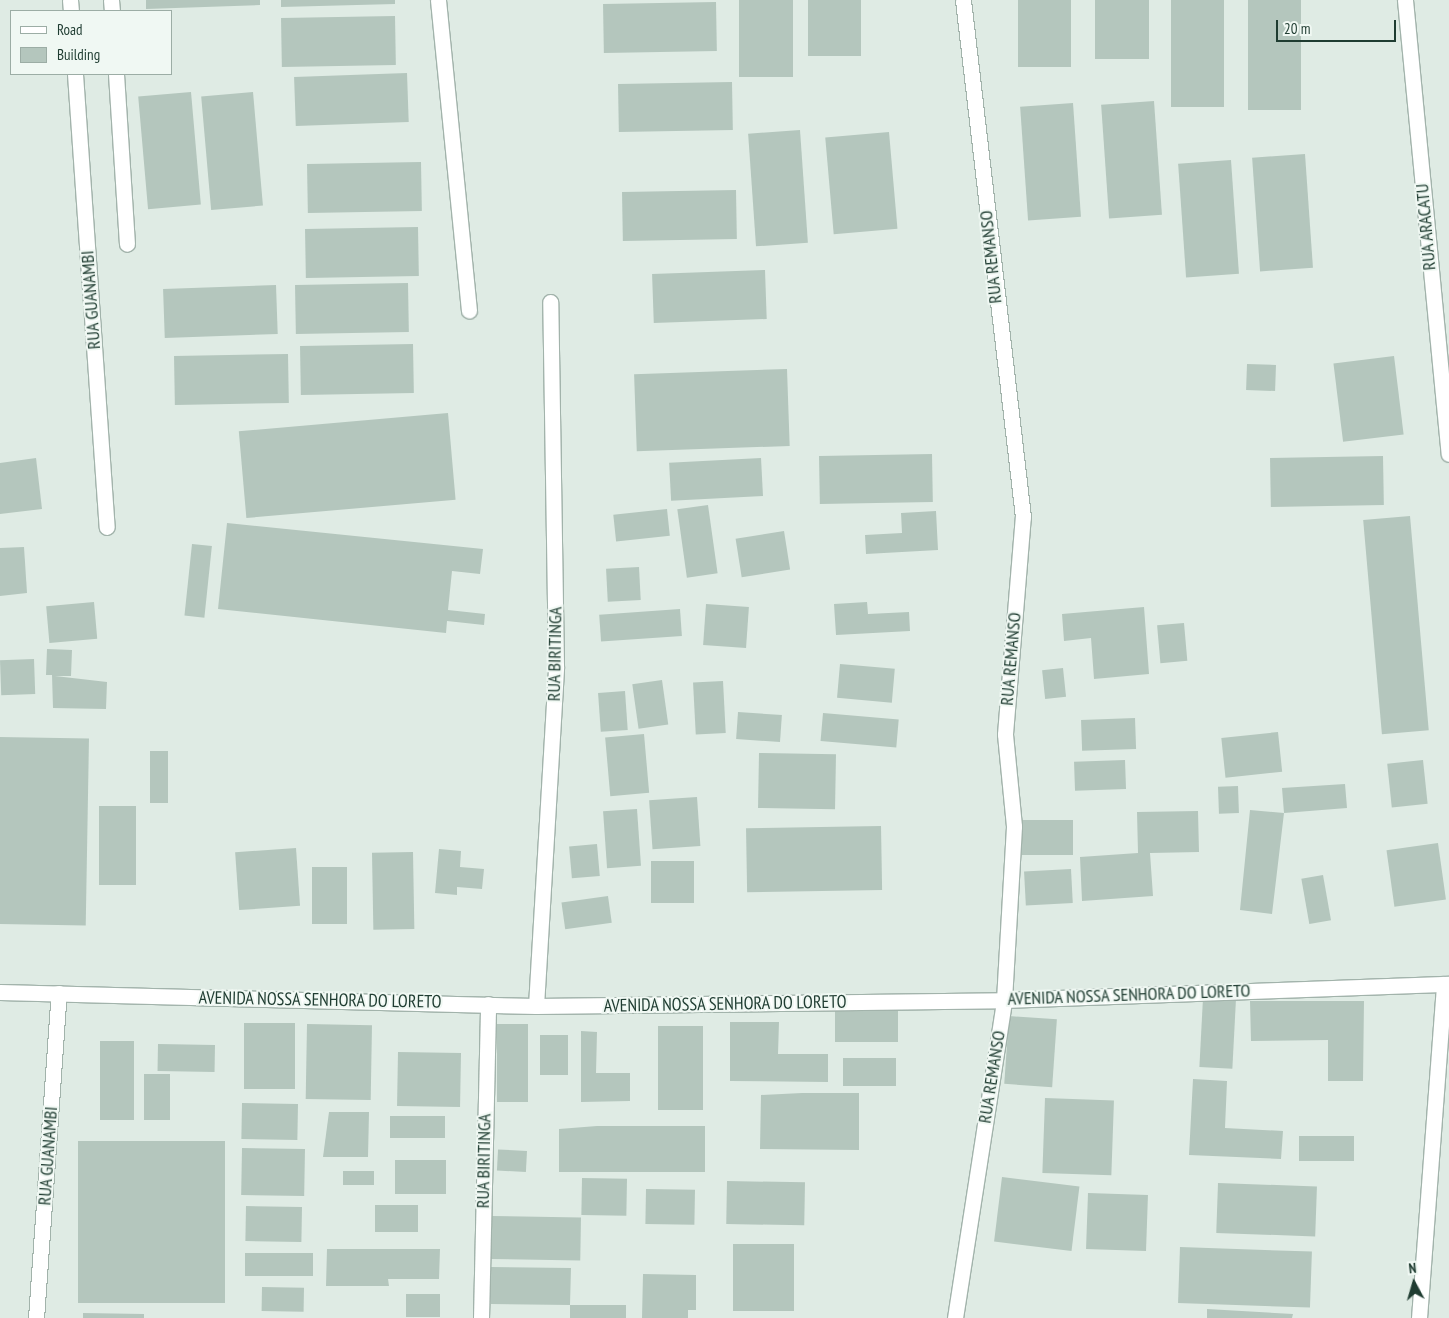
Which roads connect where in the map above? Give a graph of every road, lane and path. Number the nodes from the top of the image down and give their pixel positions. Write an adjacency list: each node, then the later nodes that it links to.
1 (438, 0): 8 (street)
2 (963, 0): 14 (street, RUA REMANSO)
3 (1405, 0): 9 (street, RUA ARACATU)
4 (75, 75): 10 (street, RUA GUANAMBI)
5 (116, 75): 6 (street)
6 (127, 244)
7 (550, 302): 16 (street, RUA BIRITINGA)
8 (469, 310)
9 (1449, 454)
10 (107, 527)
11 (1446, 984): 14 (street, AVENIDA NOSSA SENHORA DO LORETO); 20 (street)
12 (0, 992): 13 (street, AVENIDA NOSSA SENHORA DO LORETO)
13 (59, 993): 15 (street, AVENIDA NOSSA SENHORA DO LORETO); 17 (street, RUA GUANAMBI)
14 (1004, 1000): 16 (street, AVENIDA NOSSA SENHORA DO LORETO); 19 (street, RUA REMANSO)
15 (488, 1004): 16 (street, AVENIDA NOSSA SENHORA DO LORETO); 18 (street, RUA BIRITINGA)
16 (536, 1006)
17 (36, 1318)
18 (481, 1318)
19 (955, 1318)
20 (1420, 1318)

